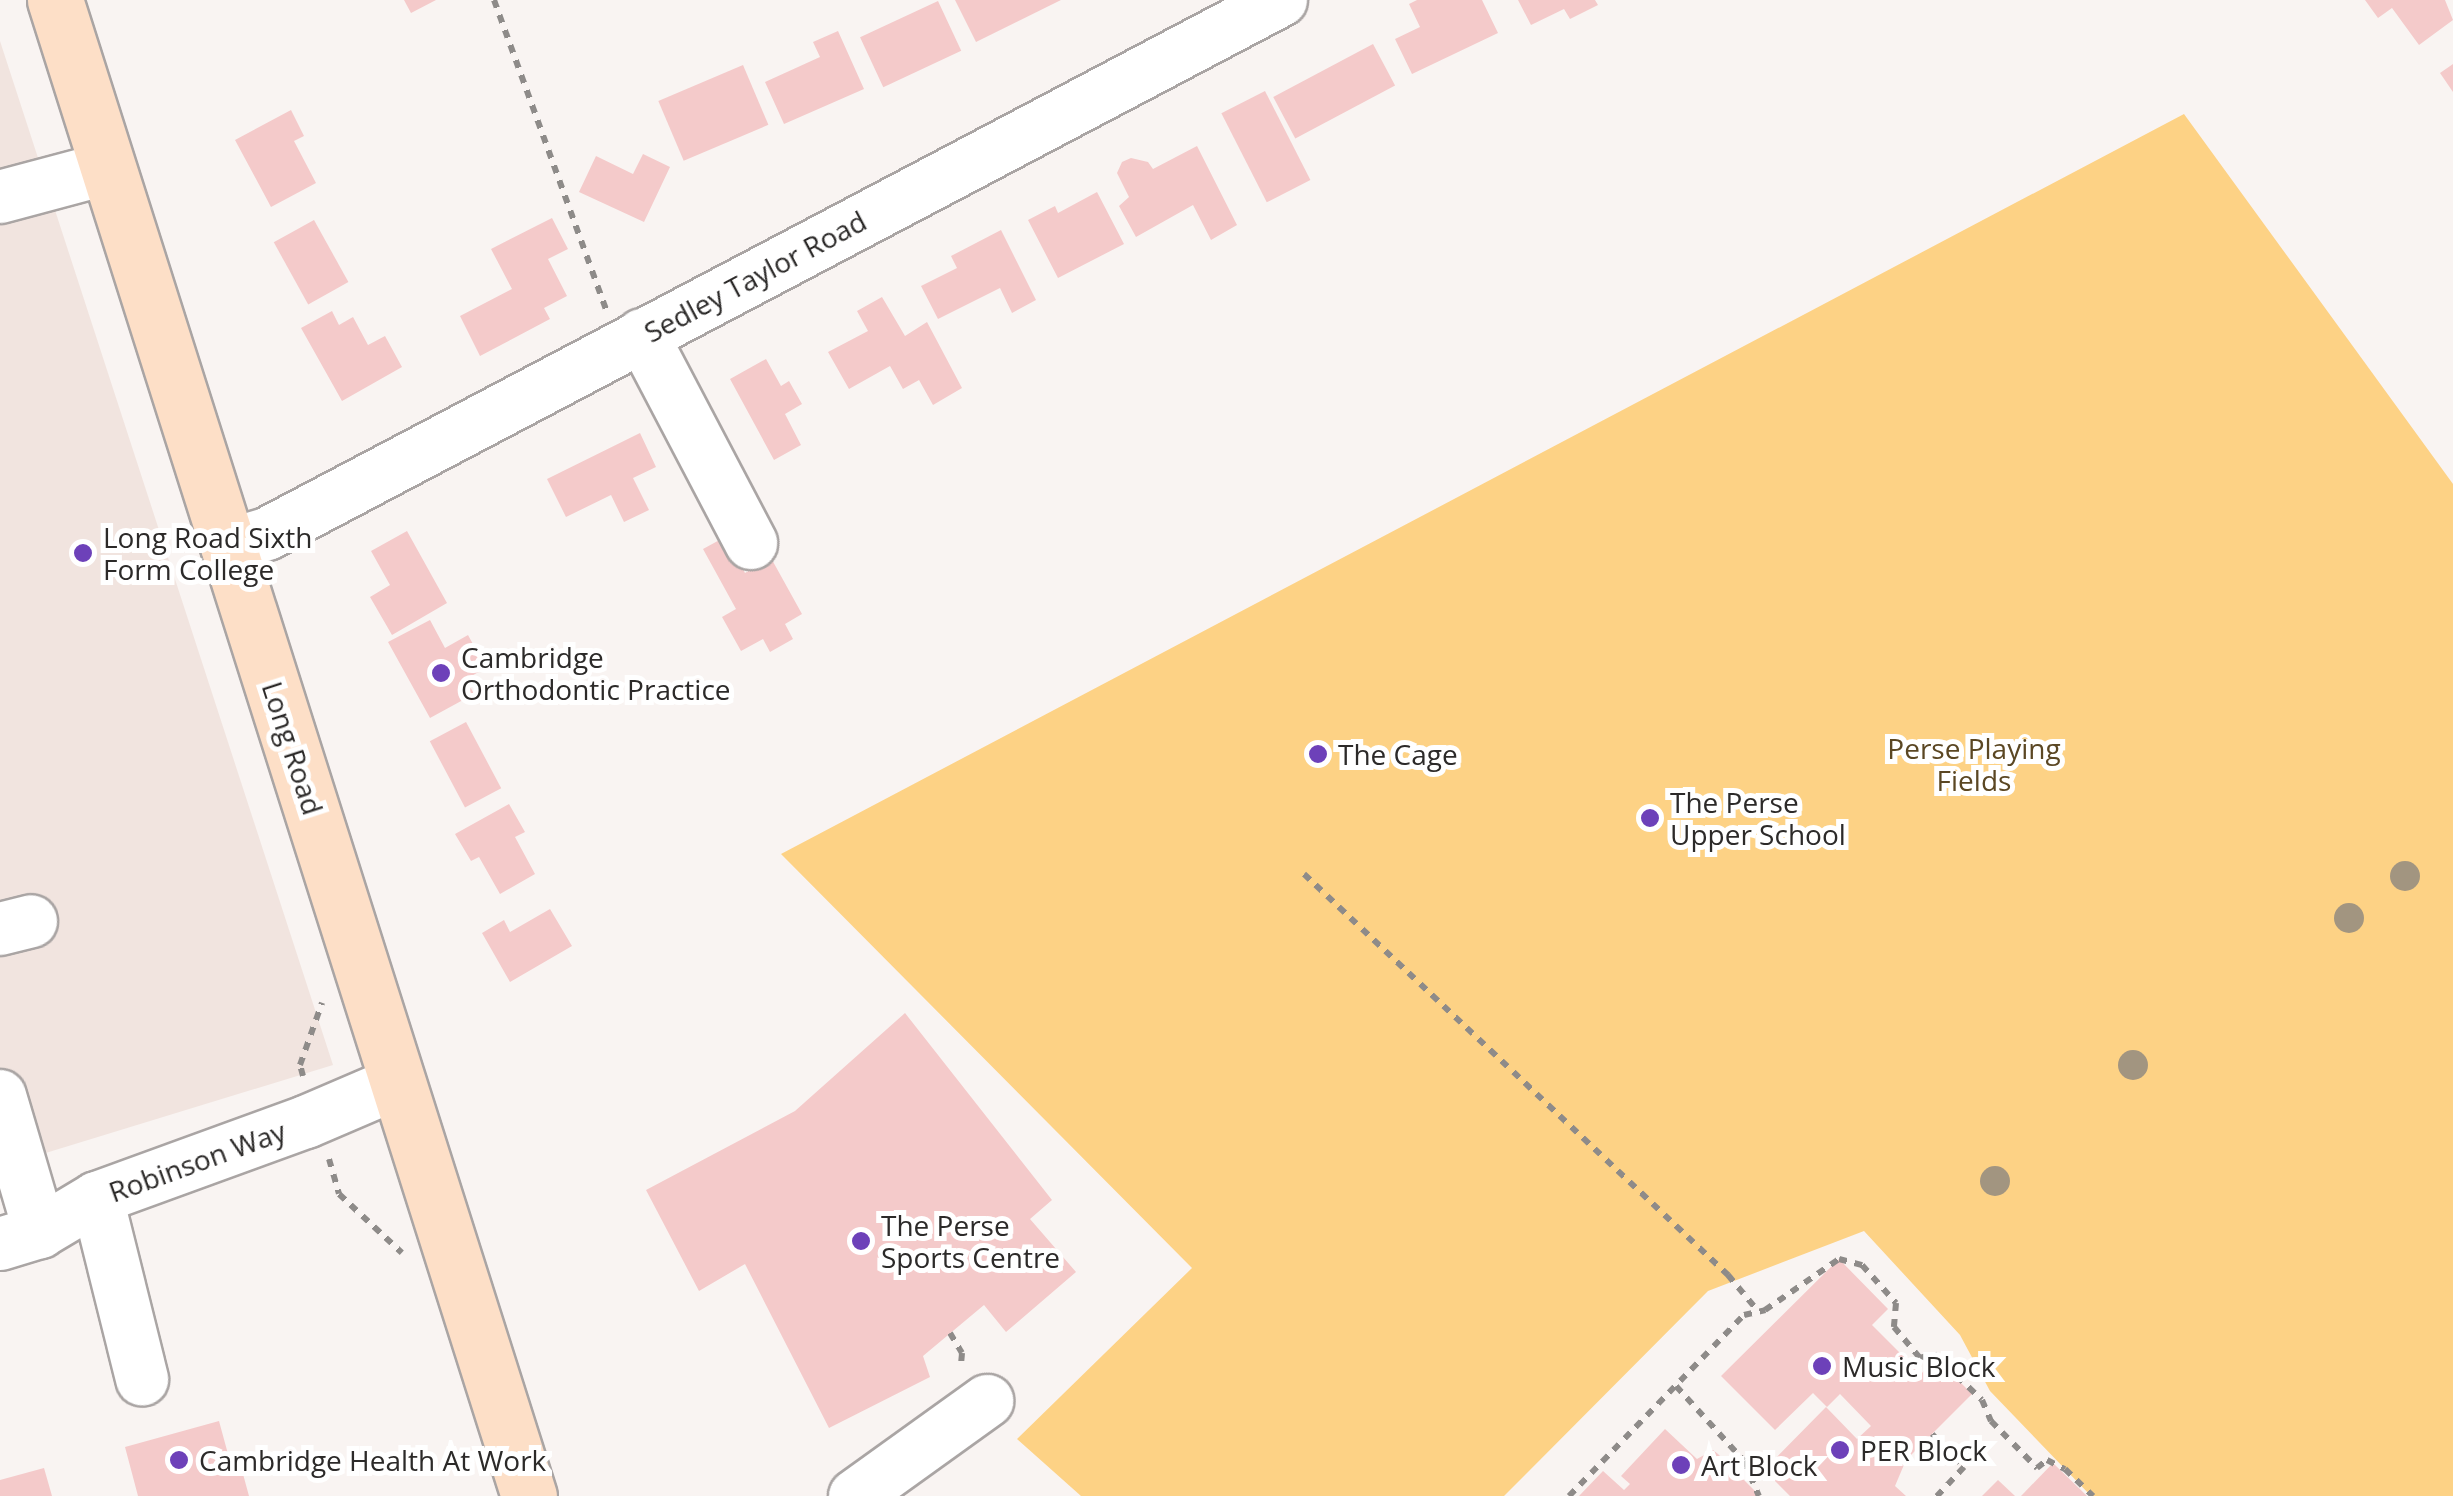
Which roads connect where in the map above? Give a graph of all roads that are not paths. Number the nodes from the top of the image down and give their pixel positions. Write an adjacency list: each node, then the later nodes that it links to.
1 (55, 0): 3 (main road, Long Road)
2 (1281, 0): 5 (street, Sedley Taylor Road)
3 (108, 168): 4 (street); 7 (main road, Long Road)
4 (0, 197)
5 (631, 341): 6 (street); 7 (street, Sedley Taylor Road)
6 (751, 543)
7 (227, 546): 8 (main road, Long Road)
8 (397, 1082): 10 (street, Robinson Way); 14 (main road, Long Road)
9 (0, 1096): 11 (street)
10 (97, 1198): 11 (street, Robinson Way); 12 (street)
11 (20, 1238)
12 (142, 1378)
13 (987, 1401): 15 (street)
14 (528, 1496)
15 (855, 1496)

